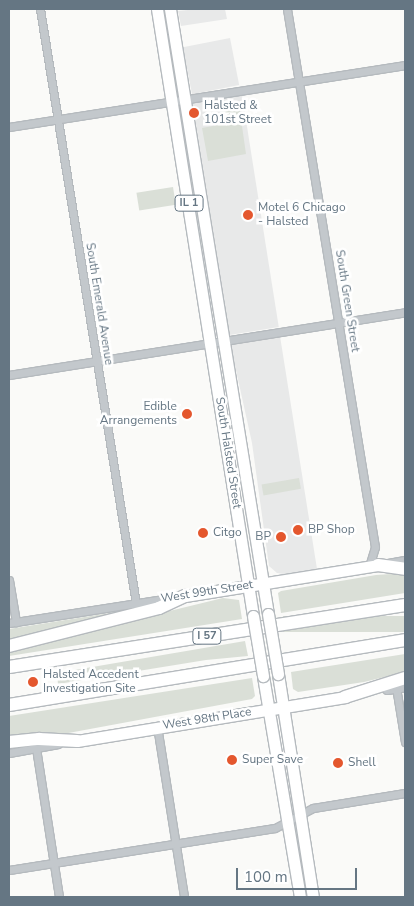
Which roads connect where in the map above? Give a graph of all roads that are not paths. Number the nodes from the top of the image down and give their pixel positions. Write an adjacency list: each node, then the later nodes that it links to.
1 (40, 9): 9 (street, South Emerald Avenue)
2 (158, 9): 8 (main road, South Halsted Street / IL 1)
3 (170, 9): 7 (main road, South Halsted Street / IL 1)
4 (288, 9): 6 (street, South Green Street)
5 (405, 65): 6 (street)
6 (299, 81): 7 (street); 12 (street, South Green Street)
7 (184, 99): 8 (street); 13 (main road, South Halsted Street / IL 1)
8 (172, 101): 9 (street); 14 (main road, South Halsted Street / IL 1)
9 (58, 119): 10 (street); 15 (street, South Emerald Avenue)
10 (9, 127)
11 (405, 312): 12 (street)
12 (339, 322): 13 (street); 18 (street, South Green Street)
13 (223, 341): 14 (street); 21 (main road, South Halsted Street / IL 1)
14 (211, 343): 15 (street); 22 (main road, South Halsted Street / IL 1)
15 (97, 361): 16 (street); 24 (street, South Emerald Avenue)
16 (9, 375)
17 (405, 561): 18 (street, West 99th Street)
18 (374, 566): 19 (highway); 21 (main road, West 99th Street)
19 (405, 569)
20 (9, 580): 26 (street)
21 (263, 584): 22 (main road, West 99th Street); 33 (main road, South Halsted Street / IL 1, bridge)
22 (248, 586): 23 (main road, West 99th Street); 34 (main road, South Halsted Street / IL 1, bridge)
23 (185, 596): 24 (street, West 99th Street); 28 (highway)
24 (136, 604): 26 (street, West 99th Street)
25 (405, 605): 29 (highway, I 57)
26 (12, 623)
27 (405, 640): 32 (highway)
28 (9, 646)
29 (9, 668)
30 (402, 684): 31 (highway); 38 (street)
31 (345, 697): 33 (main road, West 98th Place)
32 (9, 705)
33 (283, 706): 34 (main road, West 98th Place); 42 (main road, South Halsted Street)
34 (268, 709): 35 (main road, West 98th Place); 43 (main road, South Halsted Street)
35 (157, 726): 36 (main road, West 98th Place); 44 (street)
36 (78, 741): 37 (highway); 39 (street, West 98th Place)
37 (9, 742)
38 (405, 742)
39 (36, 748): 40 (street, West 98th Place); 45 (street)
40 (9, 753)
41 (405, 793): 42 (street)
42 (300, 815): 43 (street); 50 (main road, South Halsted Street)
43 (288, 821): 44 (street); 49 (main road, South Halsted Street)
44 (175, 844): 45 (street); 48 (street)
45 (54, 864): 46 (street); 47 (street)
46 (9, 870)
47 (59, 897)
48 (184, 897)
49 (300, 897)
50 (313, 897)

